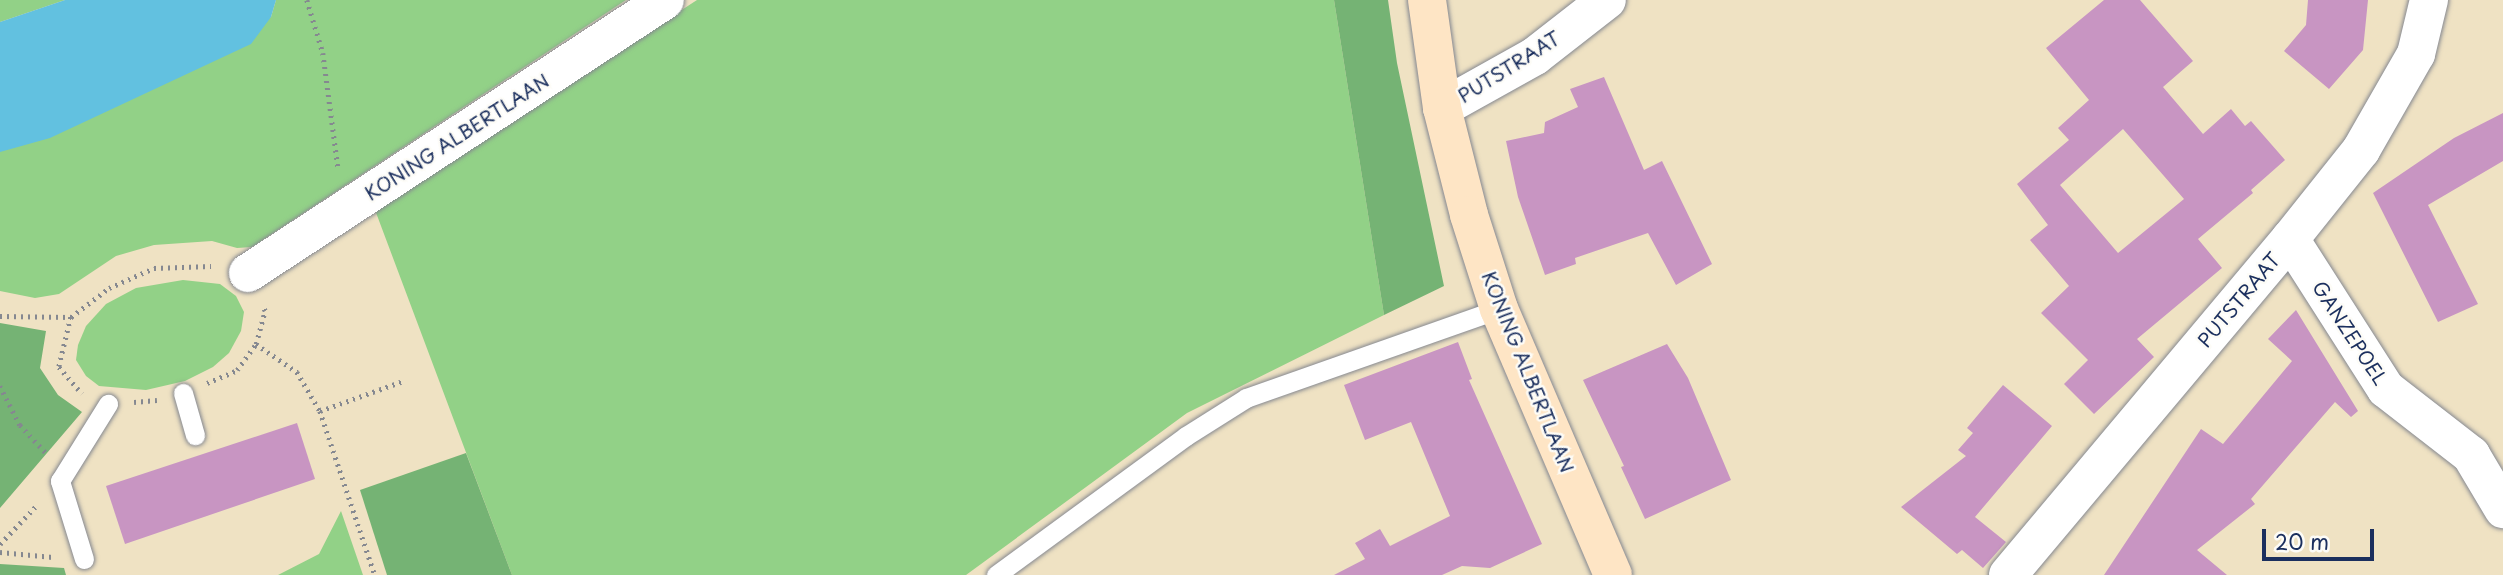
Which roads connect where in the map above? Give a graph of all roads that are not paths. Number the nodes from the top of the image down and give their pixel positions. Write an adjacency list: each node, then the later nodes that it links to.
1 (665, 0): 7 (street, KONING ALBERTLAAN)
2 (1427, 0): 5 (street, KONING ALBERTLAAN)
3 (1607, 0): 5 (street, PUTSTRAAT)
4 (2429, 0): 6 (street, PUTSTRAAT)
5 (1442, 108): 8 (street, KONING ALBERTLAAN)
6 (2290, 239): 12 (street, GANZEPOEL); 16 (street, PUTSTRAAT)
7 (248, 273)
8 (1499, 309): 14 (lane); 15 (street, KONING ALBERTLAAN)
9 (183, 393): 11 (lane)
10 (108, 404): 13 (lane)
11 (195, 435)
12 (2503, 509)
13 (84, 559)
14 (996, 575)
15 (1613, 575)
16 (2008, 575)

